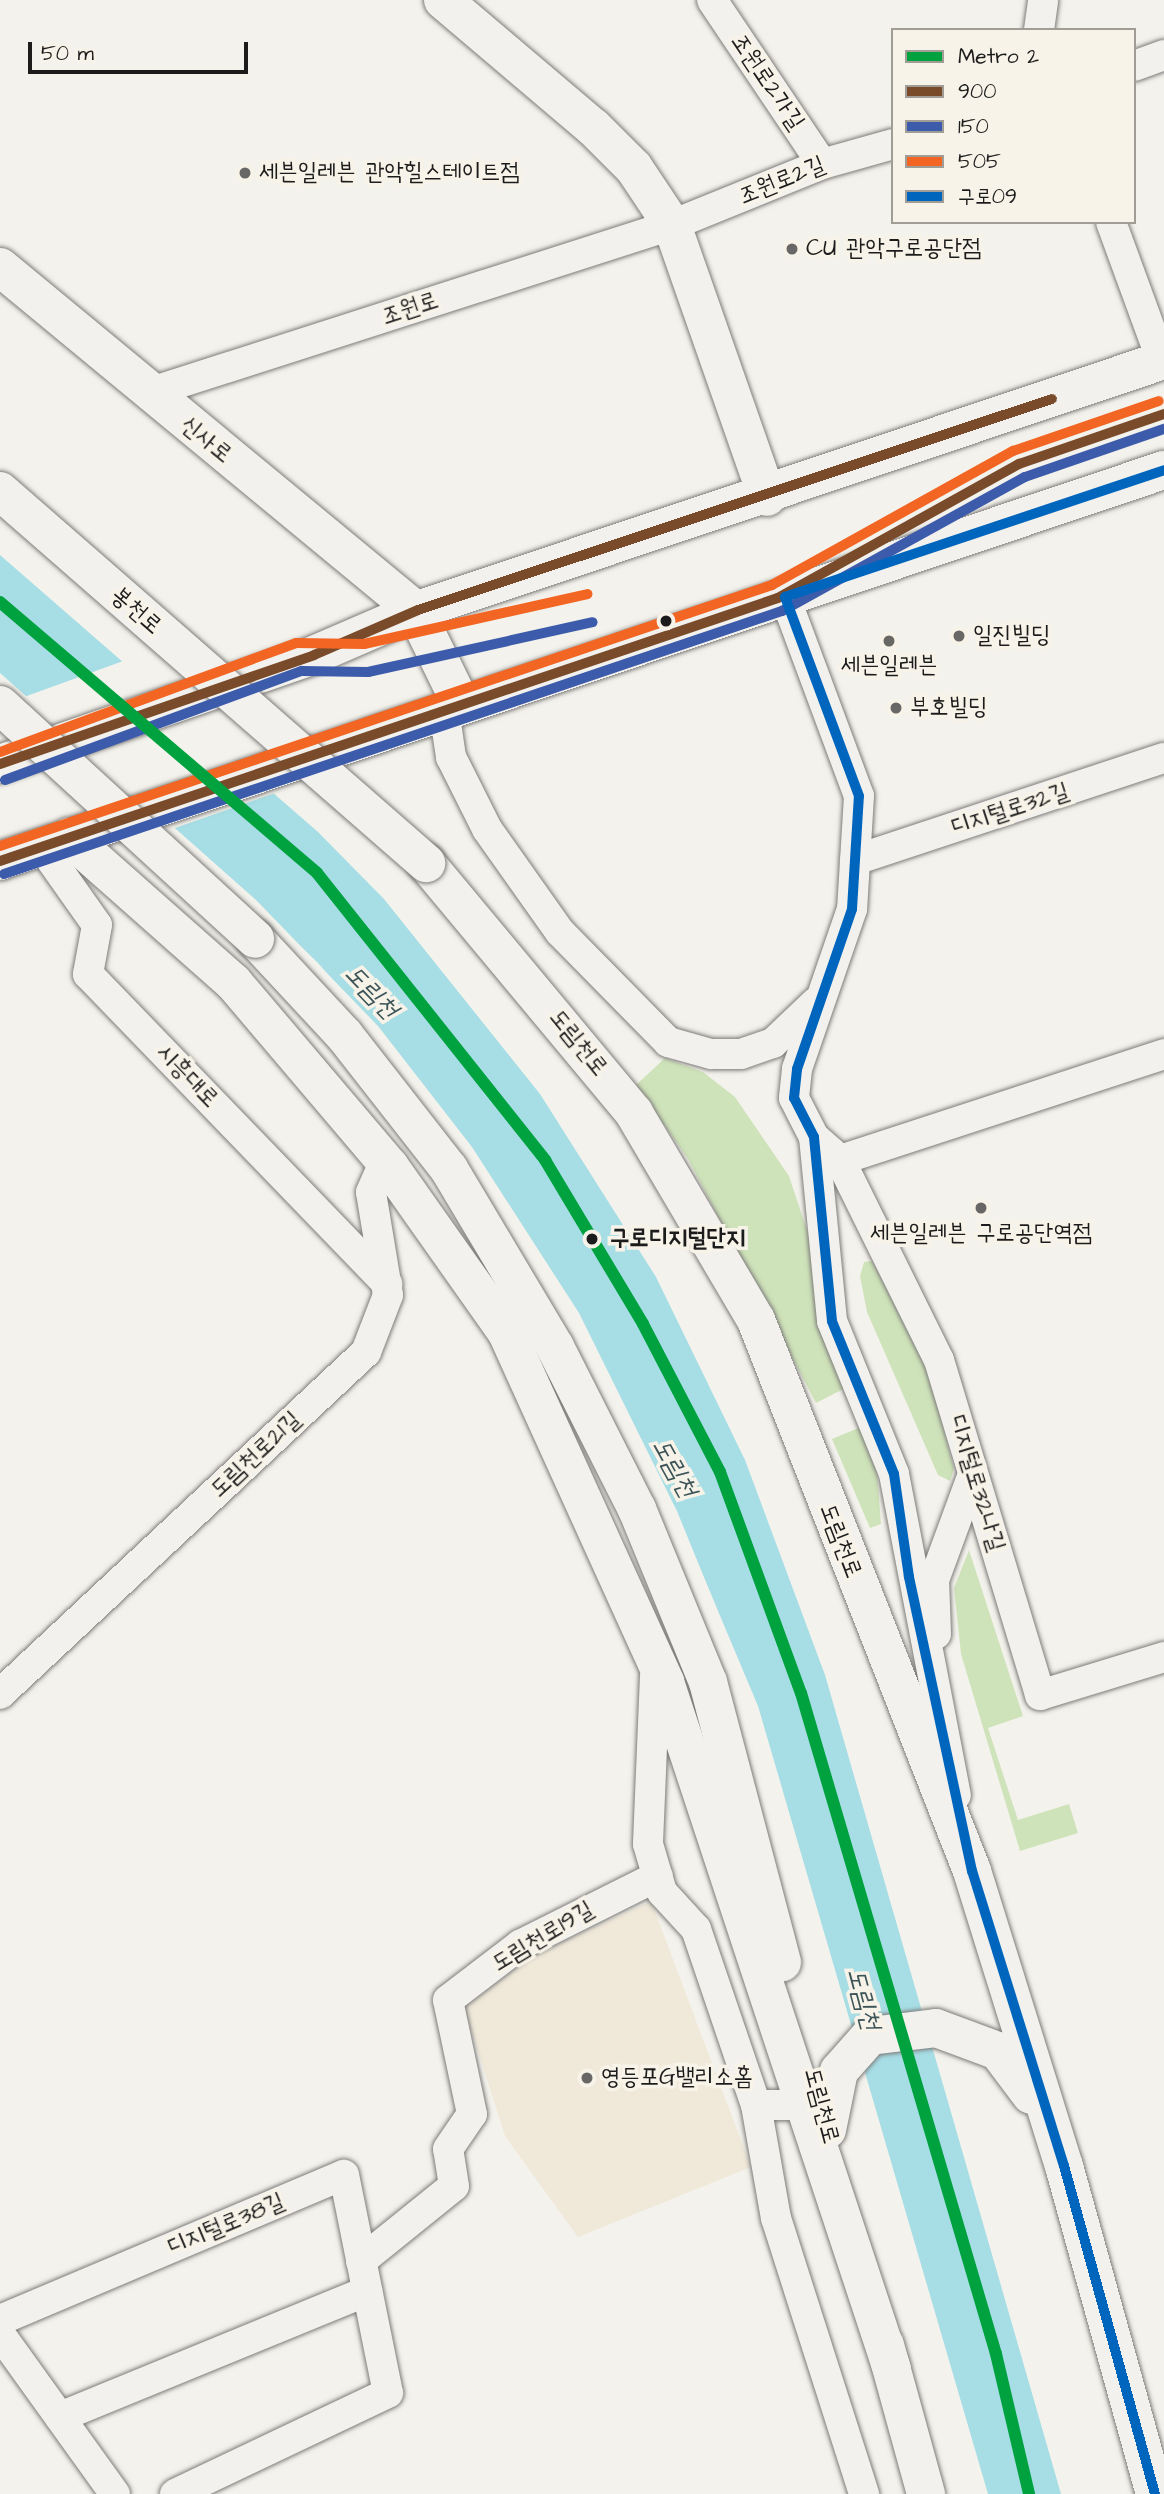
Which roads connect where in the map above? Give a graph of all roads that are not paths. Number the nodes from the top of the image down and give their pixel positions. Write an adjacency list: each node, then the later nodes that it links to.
1 (443, 0): 10 (main road)
2 (712, 0): 8 (street, 조원로2가길)
3 (1043, 0): 4 (street)
4 (1039, 28)
5 (1164, 55): 6 (street)
6 (1136, 65)
7 (891, 145): 8 (street, 조원로2길)
8 (822, 164): 10 (street, 조원로2길)
9 (1112, 224): 12 (street)
10 (672, 225): 13 (street, 조원로); 16 (main road)
11 (0, 267): 13 (main road, 신사로)
12 (1163, 361): 16 (main road)
13 (148, 393): 18 (main road, 신사로)
14 (1164, 470): 17 (main road)
15 (0, 491): 21 (main road, 봉천로, bridge)
16 (767, 498): 18 (main road)
17 (785, 597): 20 (main road); 25 (street)
18 (415, 610): 20 (main road); 23 (main road, bridge)
19 (0, 705): 42 (main road, 도림천로, bridge)
20 (453, 707): 24 (main road, bridge); 27 (street)
21 (273, 730): 38 (main road, 도림천로, bridge)
22 (1164, 758): 25 (street, 디지털로32길)
23 (14, 759)
24 (66, 839): 26 (main road); 31 (main road); 32 (street, 시흥대로)
25 (855, 860): 27 (street)
26 (0, 861)
27 (822, 994): 29 (street, 디지털로32나길)
28 (1164, 1054): 30 (street)
29 (814, 1136): 30 (street, 디지털로32나길); 37 (street)
30 (841, 1160): 33 (street, 디지털로32나길)
31 (385, 1161): 32 (street, 도림천로21길); 34 (main road)
32 (387, 1284): 36 (street, 도림천로21길)
33 (973, 1474): 35 (street, 디지털로32나길); 37 (street)
34 (654, 1657): 39 (street); 42 (main road)
35 (1164, 1657)
36 (0, 1694)
37 (940, 1719): 38 (street)
38 (972, 1871): 41 (main road, 도림천로)
39 (657, 1876): 40 (street); 43 (street, 도림천로19길)
40 (756, 2105): 42 (street); 50 (street)
41 (1045, 2113): 42 (main road); 52 (main road, 도림천로)
42 (816, 2118): 51 (main road)
43 (361, 2261): 44 (street, 디지털로38길); 45 (street, 디지털로38길)
44 (367, 2291): 47 (street); 49 (street, 디지털로38길)
45 (0, 2320)
46 (0, 2334): 47 (street)
47 (60, 2417): 48 (street)
48 (115, 2494)
49 (175, 2494)
50 (864, 2494)
51 (926, 2494)
52 (1155, 2494)

